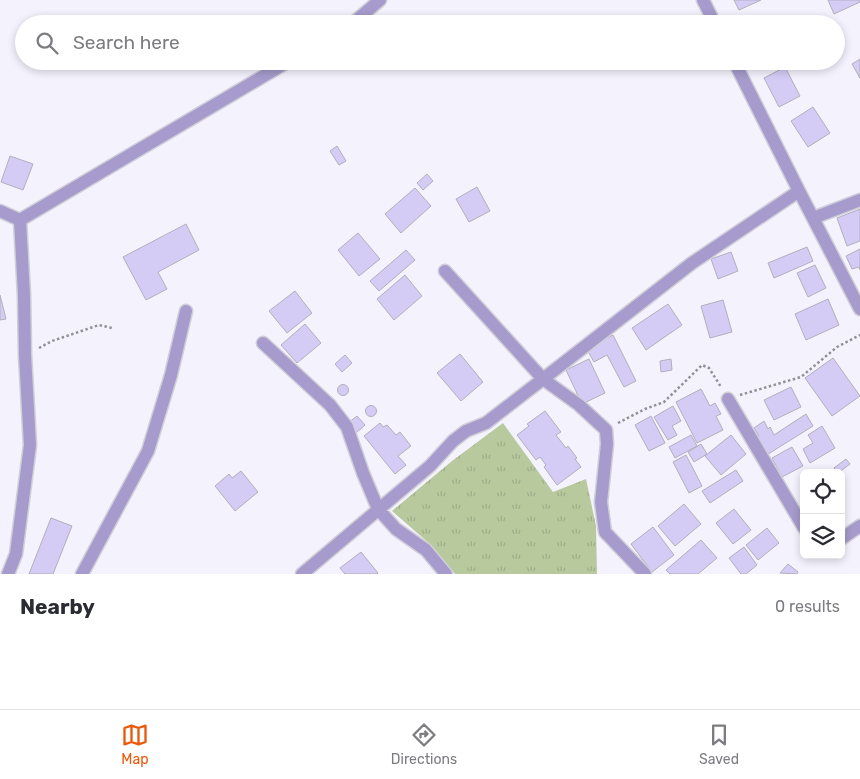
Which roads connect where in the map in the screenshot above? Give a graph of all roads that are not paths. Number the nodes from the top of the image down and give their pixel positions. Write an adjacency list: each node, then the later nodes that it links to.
1 (380, 0): 3 (street)
2 (703, 0): 4 (street)
3 (362, 15)
4 (710, 15)
5 (274, 70): 11 (street)
6 (738, 70): 7 (street)
7 (799, 191): 10 (street); 16 (street)
8 (860, 200): 10 (street)
9 (0, 211): 11 (street)
10 (813, 218): 13 (street)
11 (20, 220): 22 (street)
12 (445, 271): 16 (street)
13 (860, 309)
14 (186, 311): 23 (street)
15 (263, 343): 18 (street)
16 (544, 379): 18 (street); 26 (street)
17 (728, 399): 19 (street)
18 (378, 509): 24 (street); 25 (street)
19 (800, 521)
20 (860, 526): 21 (street)
21 (845, 536)
22 (8, 574)
23 (82, 574)
24 (302, 574)
25 (446, 574)
26 (645, 574)

